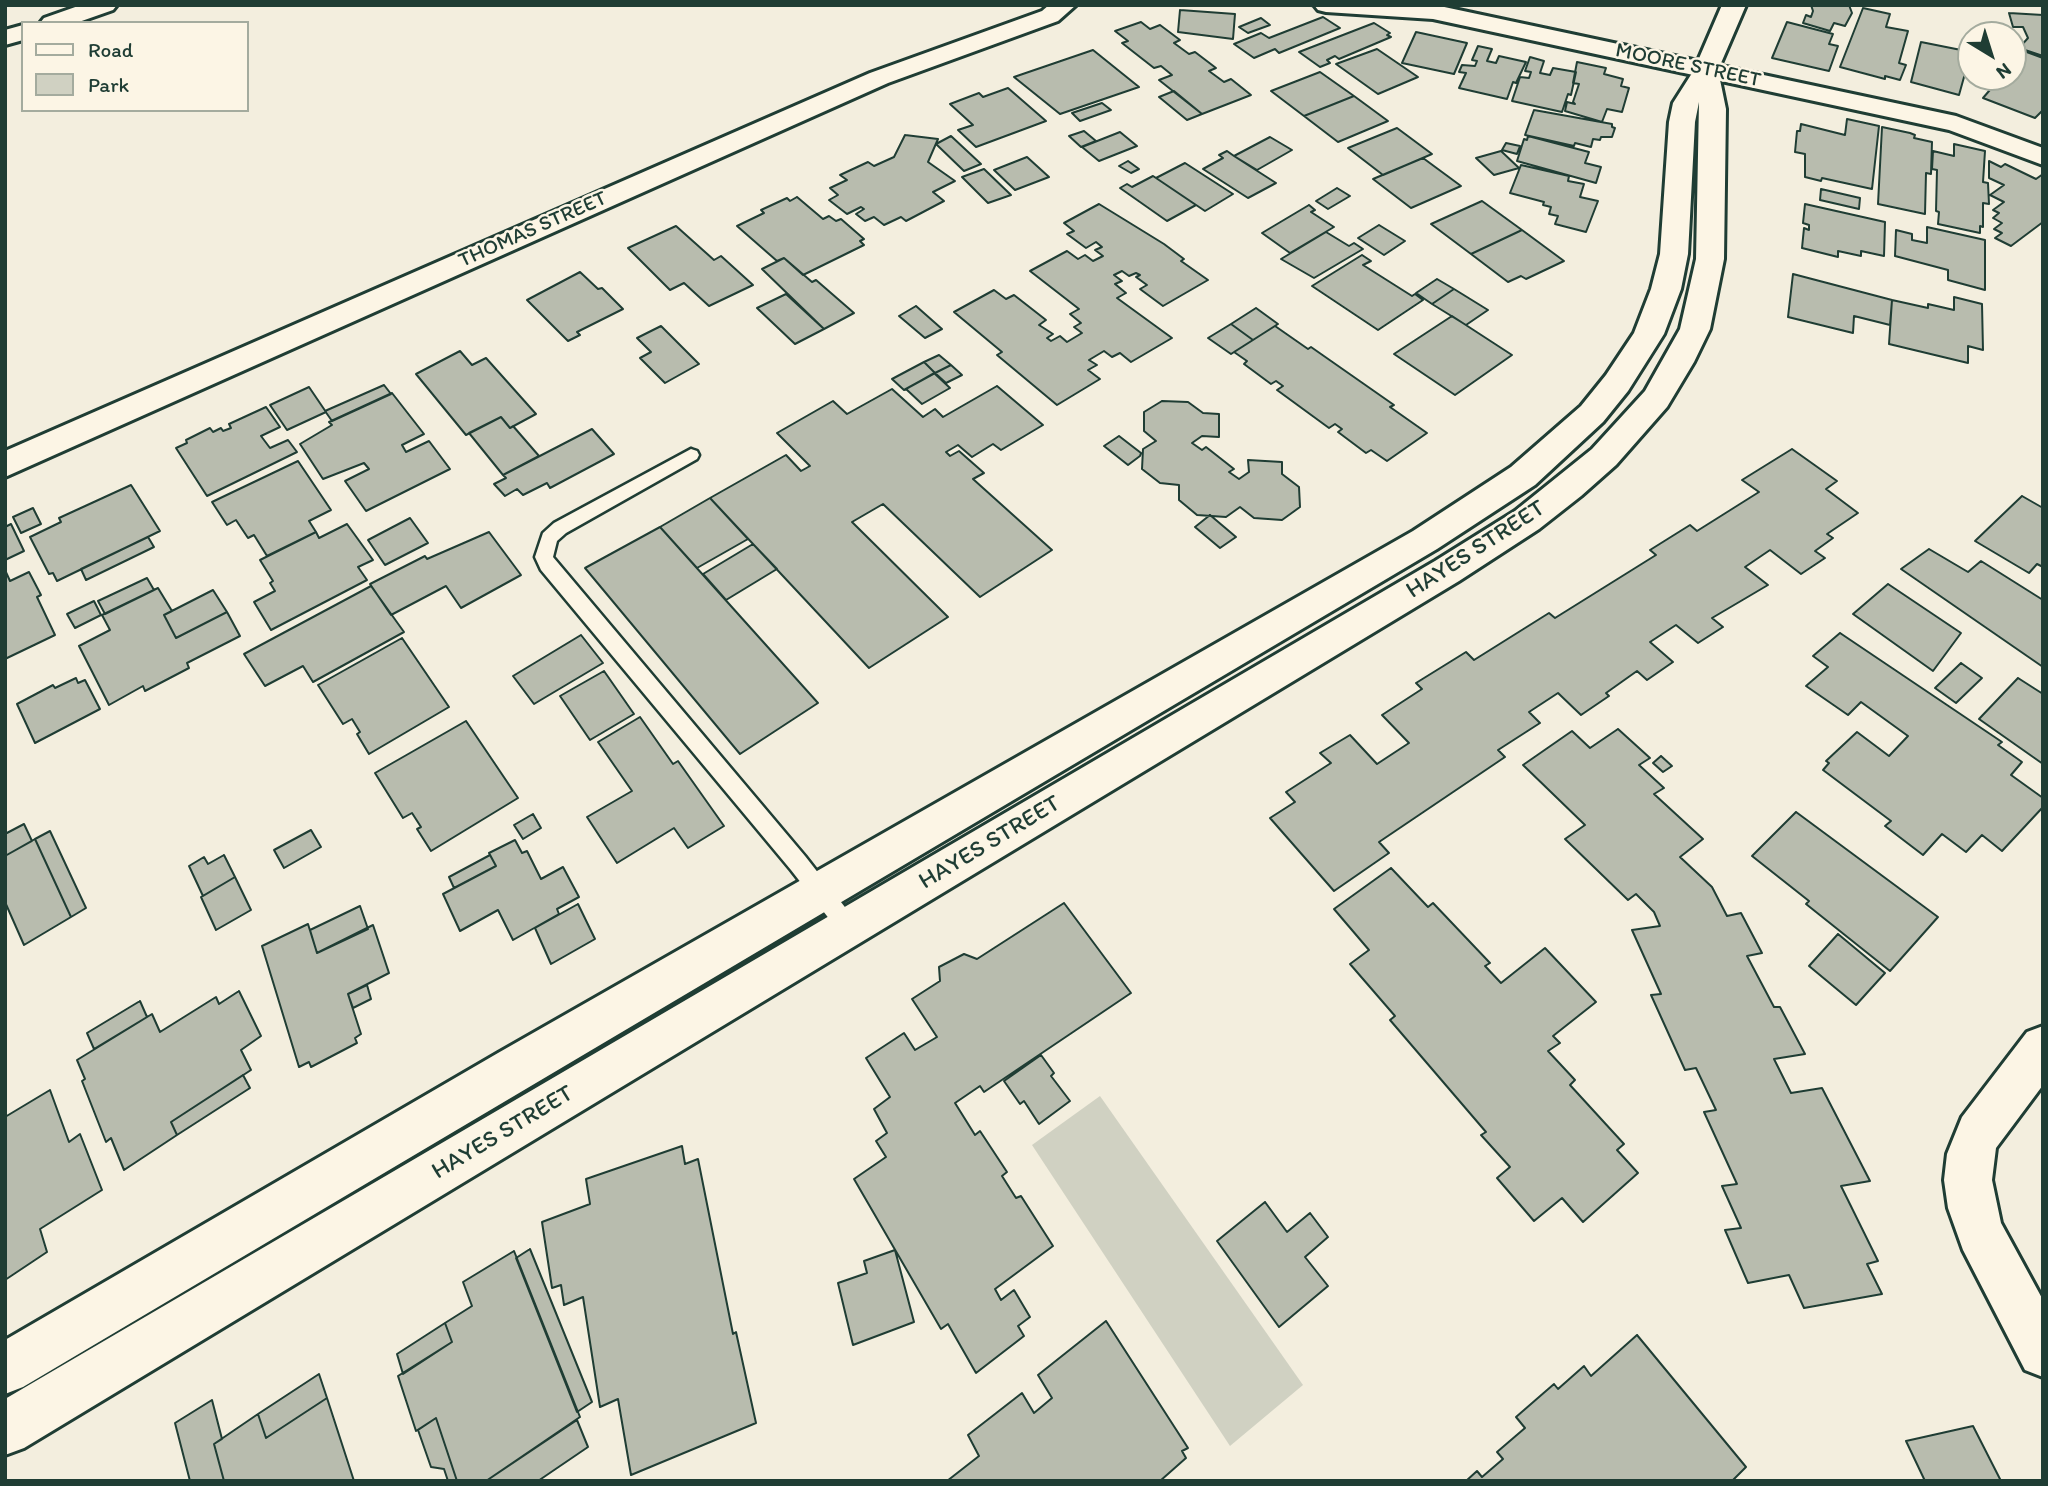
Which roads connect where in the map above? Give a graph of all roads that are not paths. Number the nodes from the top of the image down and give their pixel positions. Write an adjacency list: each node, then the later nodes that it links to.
1 (105, 5): 5 (street)
2 (1064, 5): 9 (street, THOMAS STREET)
3 (1326, 5): 6 (street, MOORE STREET)
4 (1734, 5): 6 (street, HAYES STREET)
5 (58, 21)
6 (1706, 70): 7 (street, MOORE STREET); 10 (street, HAYES STREET); 11 (street, HAYES STREET)
7 (2043, 157)
8 (691, 455): 10 (lane)
9 (5, 465)
10 (820, 890): 11 (lane); 14 (street, HAYES STREET)
11 (848, 927): 15 (street, HAYES STREET)
12 (2043, 1048): 13 (street)
13 (2043, 1352)
14 (5, 1369)
15 (5, 1429)

